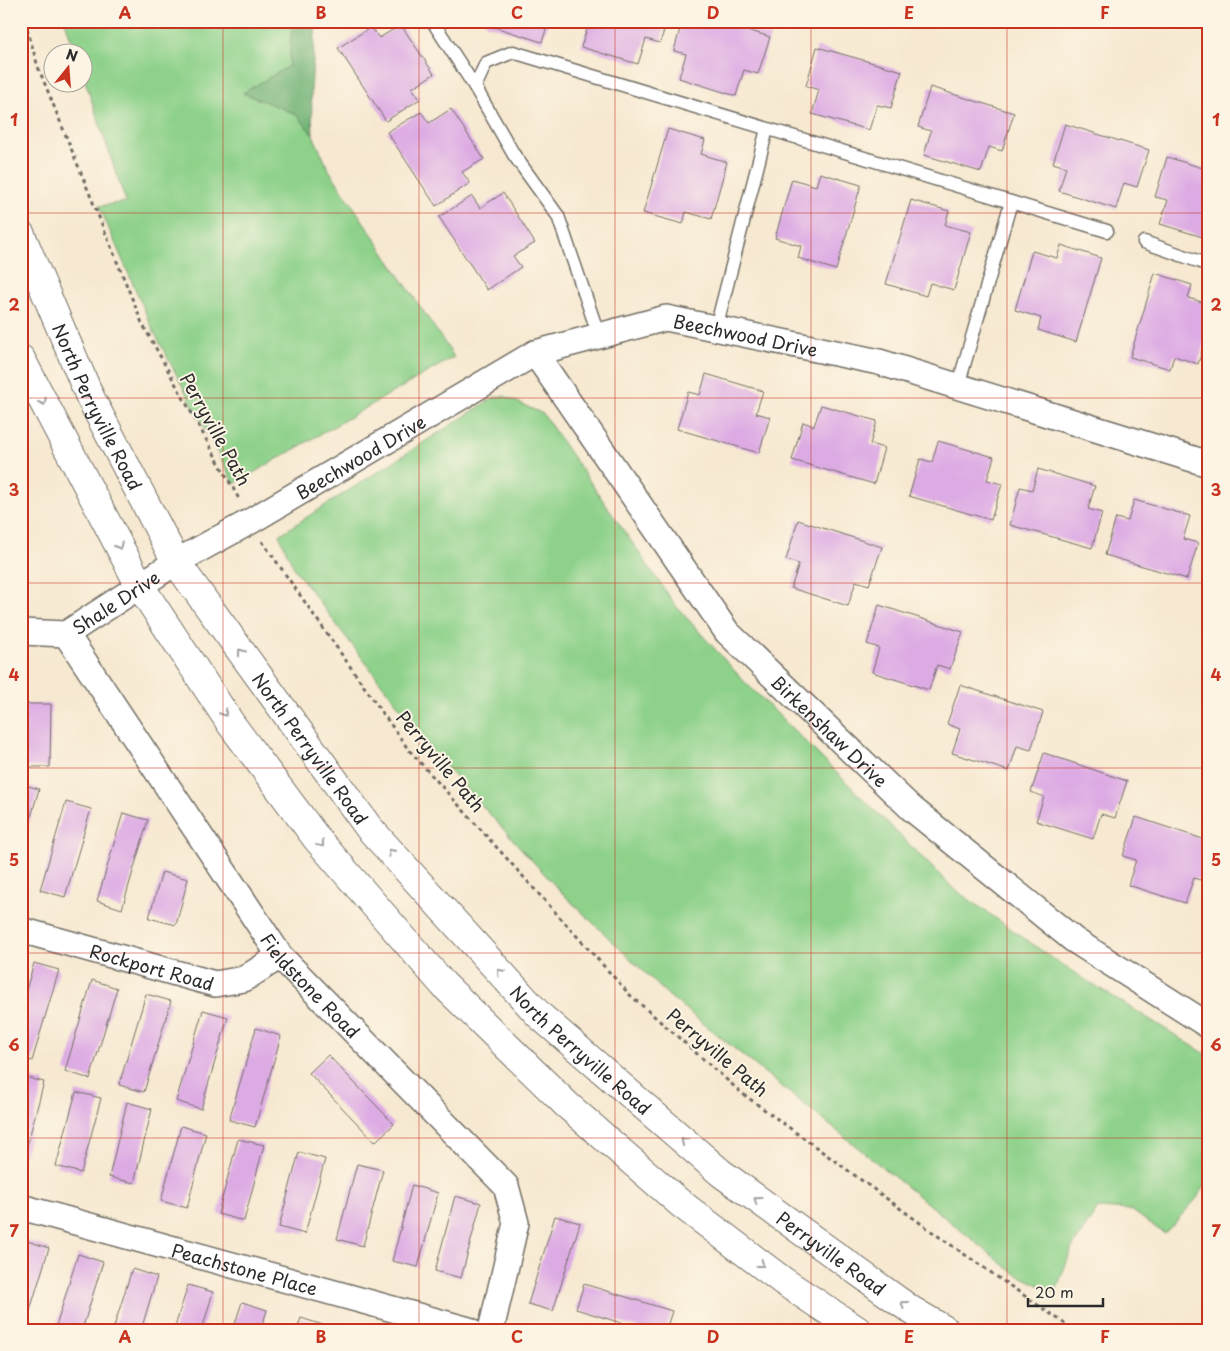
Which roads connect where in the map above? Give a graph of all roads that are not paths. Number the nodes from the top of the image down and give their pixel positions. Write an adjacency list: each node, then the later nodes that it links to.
1 (435, 25): 2 (lane)
2 (475, 86): 3 (lane); 10 (lane)
3 (767, 128): 4 (lane); 9 (lane)
4 (1011, 202): 5 (lane); 13 (lane)
5 (1108, 231)
6 (21, 235): 15 (main road, North Perryville Road)
7 (1144, 242): 8 (lane)
8 (1209, 265)
9 (716, 328): 10 (street, Beechwood Drive); 13 (street, Beechwood Drive)
10 (599, 336): 11 (street, Beechwood Drive)
11 (534, 353): 15 (street, Beechwood Drive); 21 (street, Birkenshaw Drive)
12 (21, 359): 16 (main road, one-way to 16)
13 (958, 386): 14 (street, Beechwood Drive)
14 (1209, 464)
15 (176, 562): 16 (street, Shale Drive); 22 (main road, North Perryville Road, one-way to 15)
16 (140, 586): 18 (street, Shale Drive); 26 (main road, one-way to 26)
17 (21, 632): 18 (street, Shale Drive)
18 (66, 634): 20 (street, Fieldstone Road)
19 (21, 930): 20 (street, Rockport Road)
20 (280, 956): 25 (street, Fieldstone Road)
21 (1209, 1026)
22 (720, 1173): 27 (main road, Perryville Road, one-way to 22)
23 (21, 1207): 24 (street, Peachstone Place)
24 (469, 1330)
25 (491, 1330)
26 (857, 1330)
27 (945, 1330)

